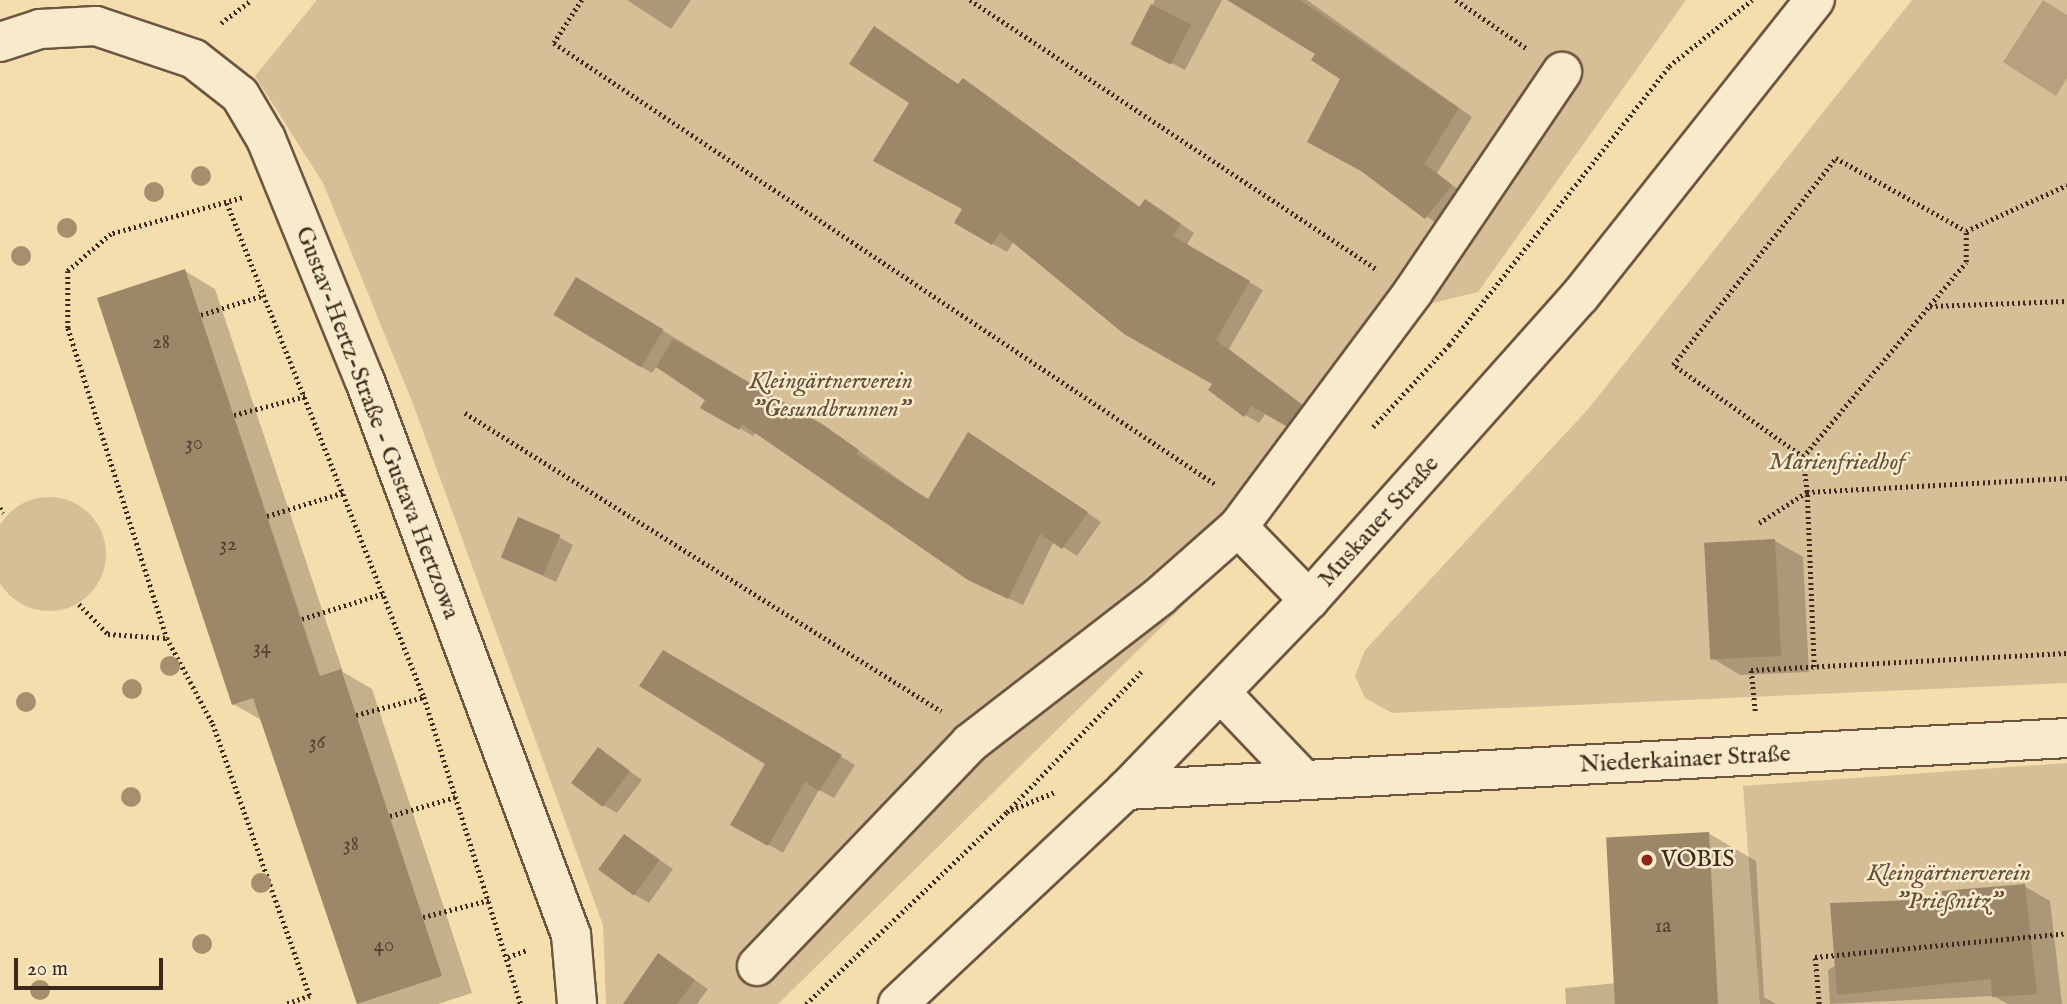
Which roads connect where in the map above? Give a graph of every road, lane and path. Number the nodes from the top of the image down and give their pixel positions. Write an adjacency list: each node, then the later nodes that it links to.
1 (582, 0): 26 (path)
2 (970, 0): 13 (path)
3 (1455, 0): 8 (path)
4 (1752, 0): 7 (path)
5 (1815, 0): 29 (street, Muskauer Straße)
6 (0, 42): 10 (street, Gustav-Hertz-Straße - Gustava Hertzowa)
7 (1669, 66)
8 (1562, 72): 13 (street)
9 (2067, 185): 12 (path)
10 (285, 186): 11 (path); 51 (street, Gustav-Hertz-Straße - Gustava Hertzowa)
11 (226, 203): 14 (path); 32 (path)
12 (1966, 231): 16 (path); 21 (path)
13 (1413, 292): 26 (street)
14 (264, 295): 17 (path); 18 (path)
15 (2067, 301): 16 (path)
16 (1930, 306): 21 (path)
17 (201, 315)
18 (306, 396): 20 (path); 23 (path)
19 (465, 413): 38 (path)
20 (234, 415)
21 (1803, 457): 24 (path)
22 (2067, 478): 24 (path)
23 (345, 492): 25 (path); 28 (path)
24 (1807, 492): 27 (path); 34 (path)
25 (267, 516)
26 (1245, 518): 29 (street); 38 (street)
27 (1759, 523)
28 (385, 593): 31 (path); 36 (path)
29 (1309, 600): 35 (street, Muskauer Straße)
30 (79, 604): 32 (path)
31 (302, 619)
32 (167, 638): 49 (path)
33 (2067, 653): 34 (path)
34 (1814, 667): 40 (path)
35 (1222, 694): 41 (street); 42 (street, Muskauer Straße)
36 (424, 696): 37 (path); 43 (path)
37 (356, 715)
38 (980, 736): 48 (street)
39 (2067, 738): 40 (street, Niederkainaer Straße)
40 (1759, 758): 41 (street, Niederkainaer Straße)
41 (1303, 779): 42 (street, Niederkainaer Straße)
42 (1126, 790): 52 (street, Muskauer Straße)
43 (456, 797): 44 (path); 45 (path)
44 (390, 816)
45 (489, 900): 46 (path); 50 (path)
46 (423, 917)
47 (2067, 933): 53 (path)
48 (757, 966)
49 (287, 1004)
50 (521, 1004)
51 (577, 1004)
52 (898, 1004)
53 (1819, 1004)

